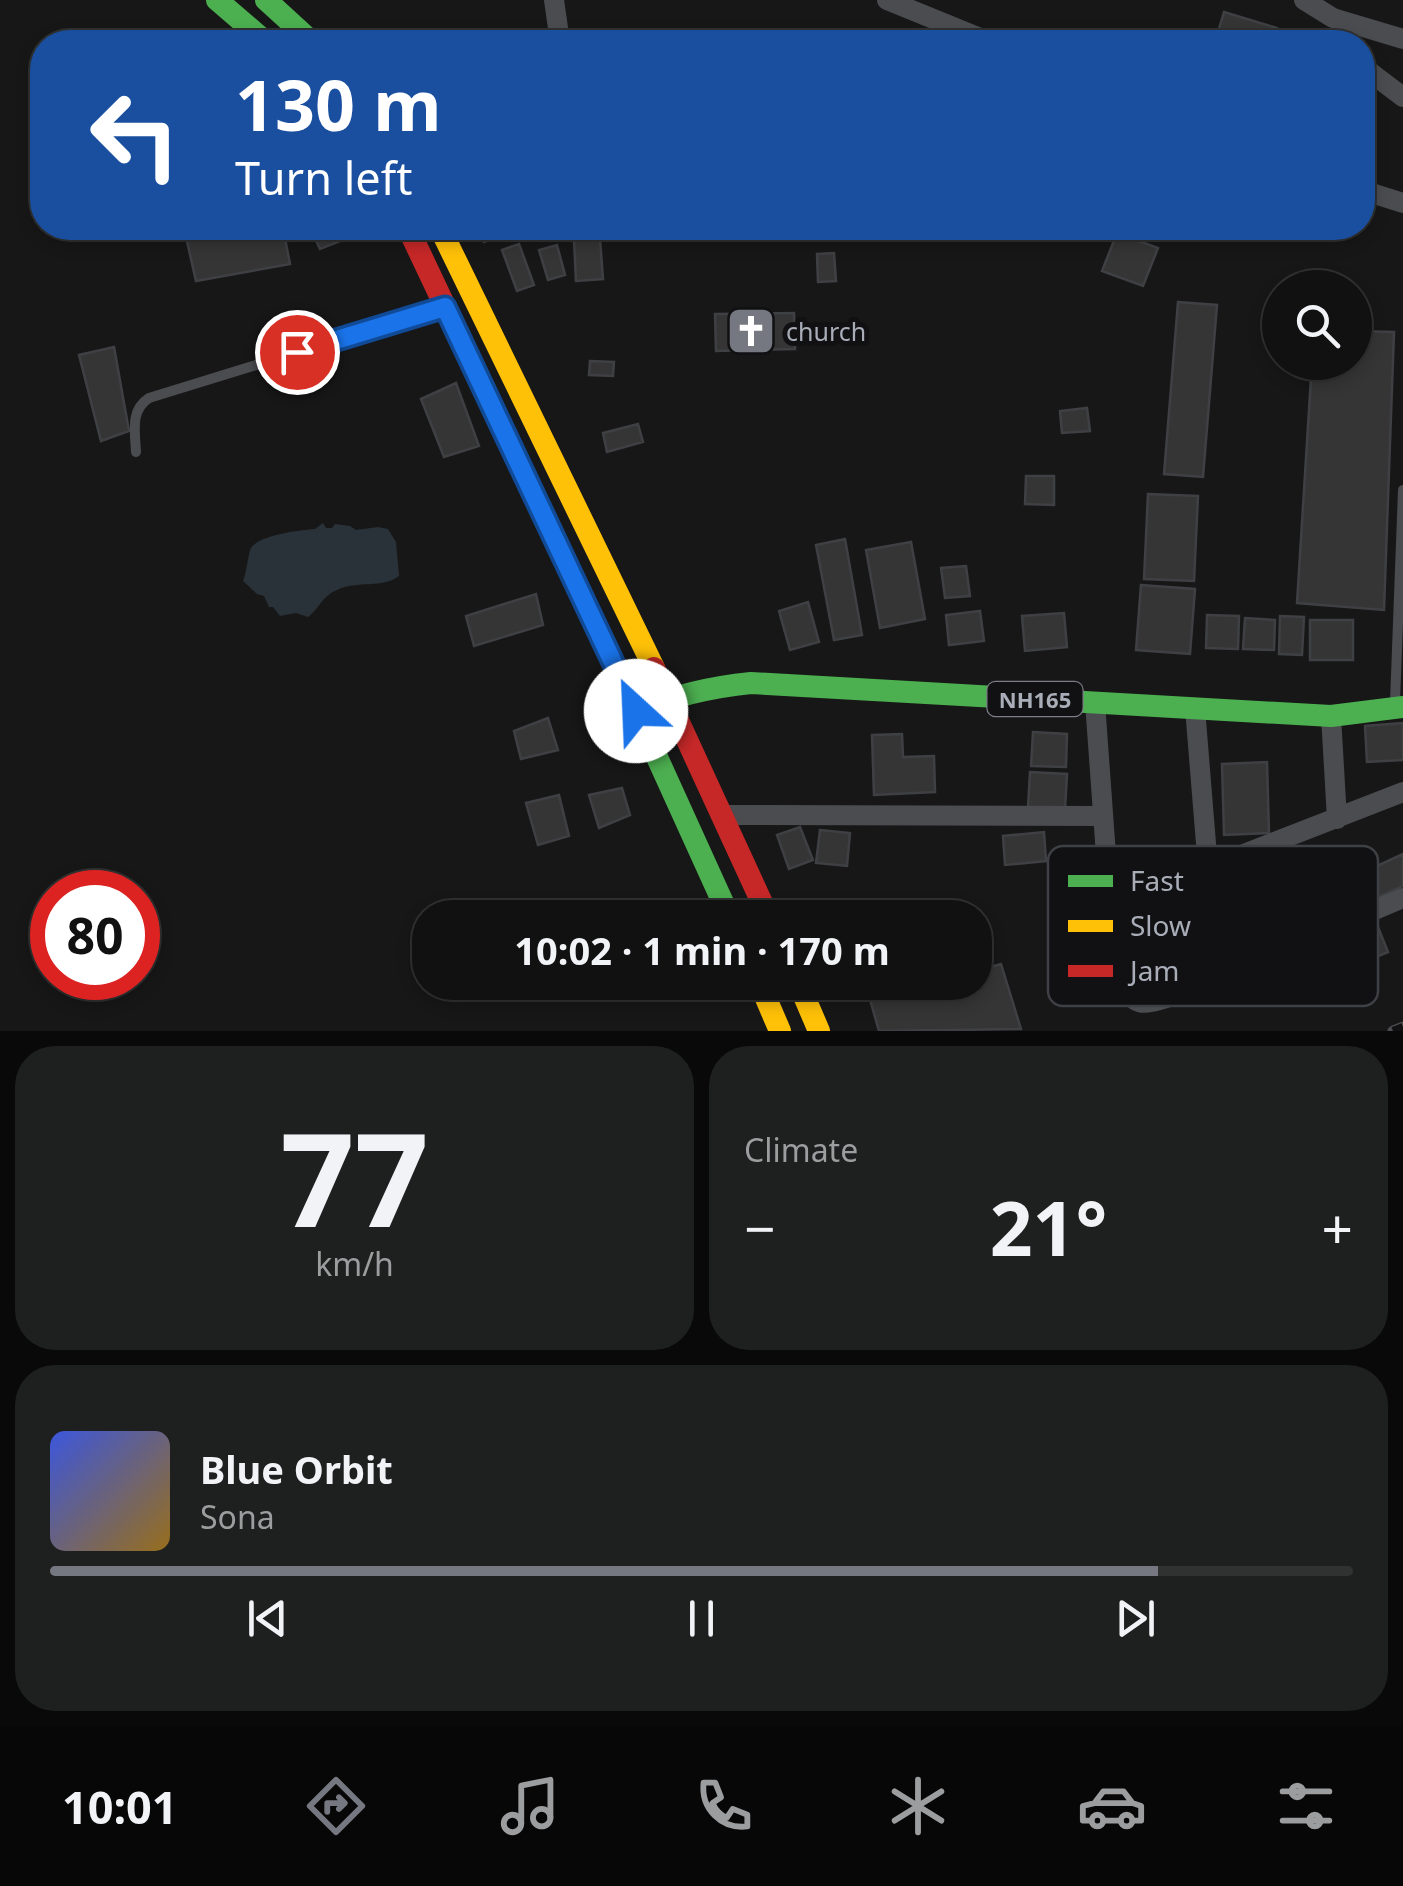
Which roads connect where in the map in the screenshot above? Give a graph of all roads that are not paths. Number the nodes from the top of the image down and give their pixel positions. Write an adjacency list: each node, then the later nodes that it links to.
1 (216, 0): 7 (highway)
2 (266, 0): 8 (highway)
3 (554, 0): 9 (street)
4 (886, 0): 10 (street)
5 (1304, 0): 6 (street)
6 (1333, 18): 11 (street); 12 (street)
7 (252, 30)
8 (299, 30)
9 (558, 30)
10 (960, 30)
11 (1340, 30)
12 (1371, 30)
13 (1375, 31): 14 (street)
14 (1403, 40)
15 (1375, 76): 16 (street)
16 (1403, 97)
17 (1375, 194): 18 (street)
18 (1403, 203)
19 (414, 240): 21 (highway)
20 (446, 240): 24 (highway)
21 (445, 307): 22 (lane); 28 (highway)
22 (136, 452)
23 (1403, 490): 26 (lane)
24 (668, 697): 25 (highway, NH165); 28 (highway, NH165); 31 (highway)
25 (1095, 702): 27 (highway, NH165); 32 (street)
26 (1399, 707): 29 (highway, NH165)
27 (1195, 708): 29 (highway, NH165); 35 (street)
28 (636, 711): 38 (highway)
29 (1331, 716): 33 (street)
30 (1403, 792): 33 (street)
31 (723, 815): 32 (street); 39 (highway)
32 (1103, 816): 34 (street)
33 (1337, 819): 36 (street)
34 (1106, 846)
35 (1206, 846)
36 (1266, 846)
37 (1403, 898): 40 (street)
38 (722, 900)
39 (761, 900)
40 (1378, 909)
41 (767, 1000): 43 (highway)
42 (806, 1000): 44 (highway)
43 (780, 1031)
44 (819, 1031)

